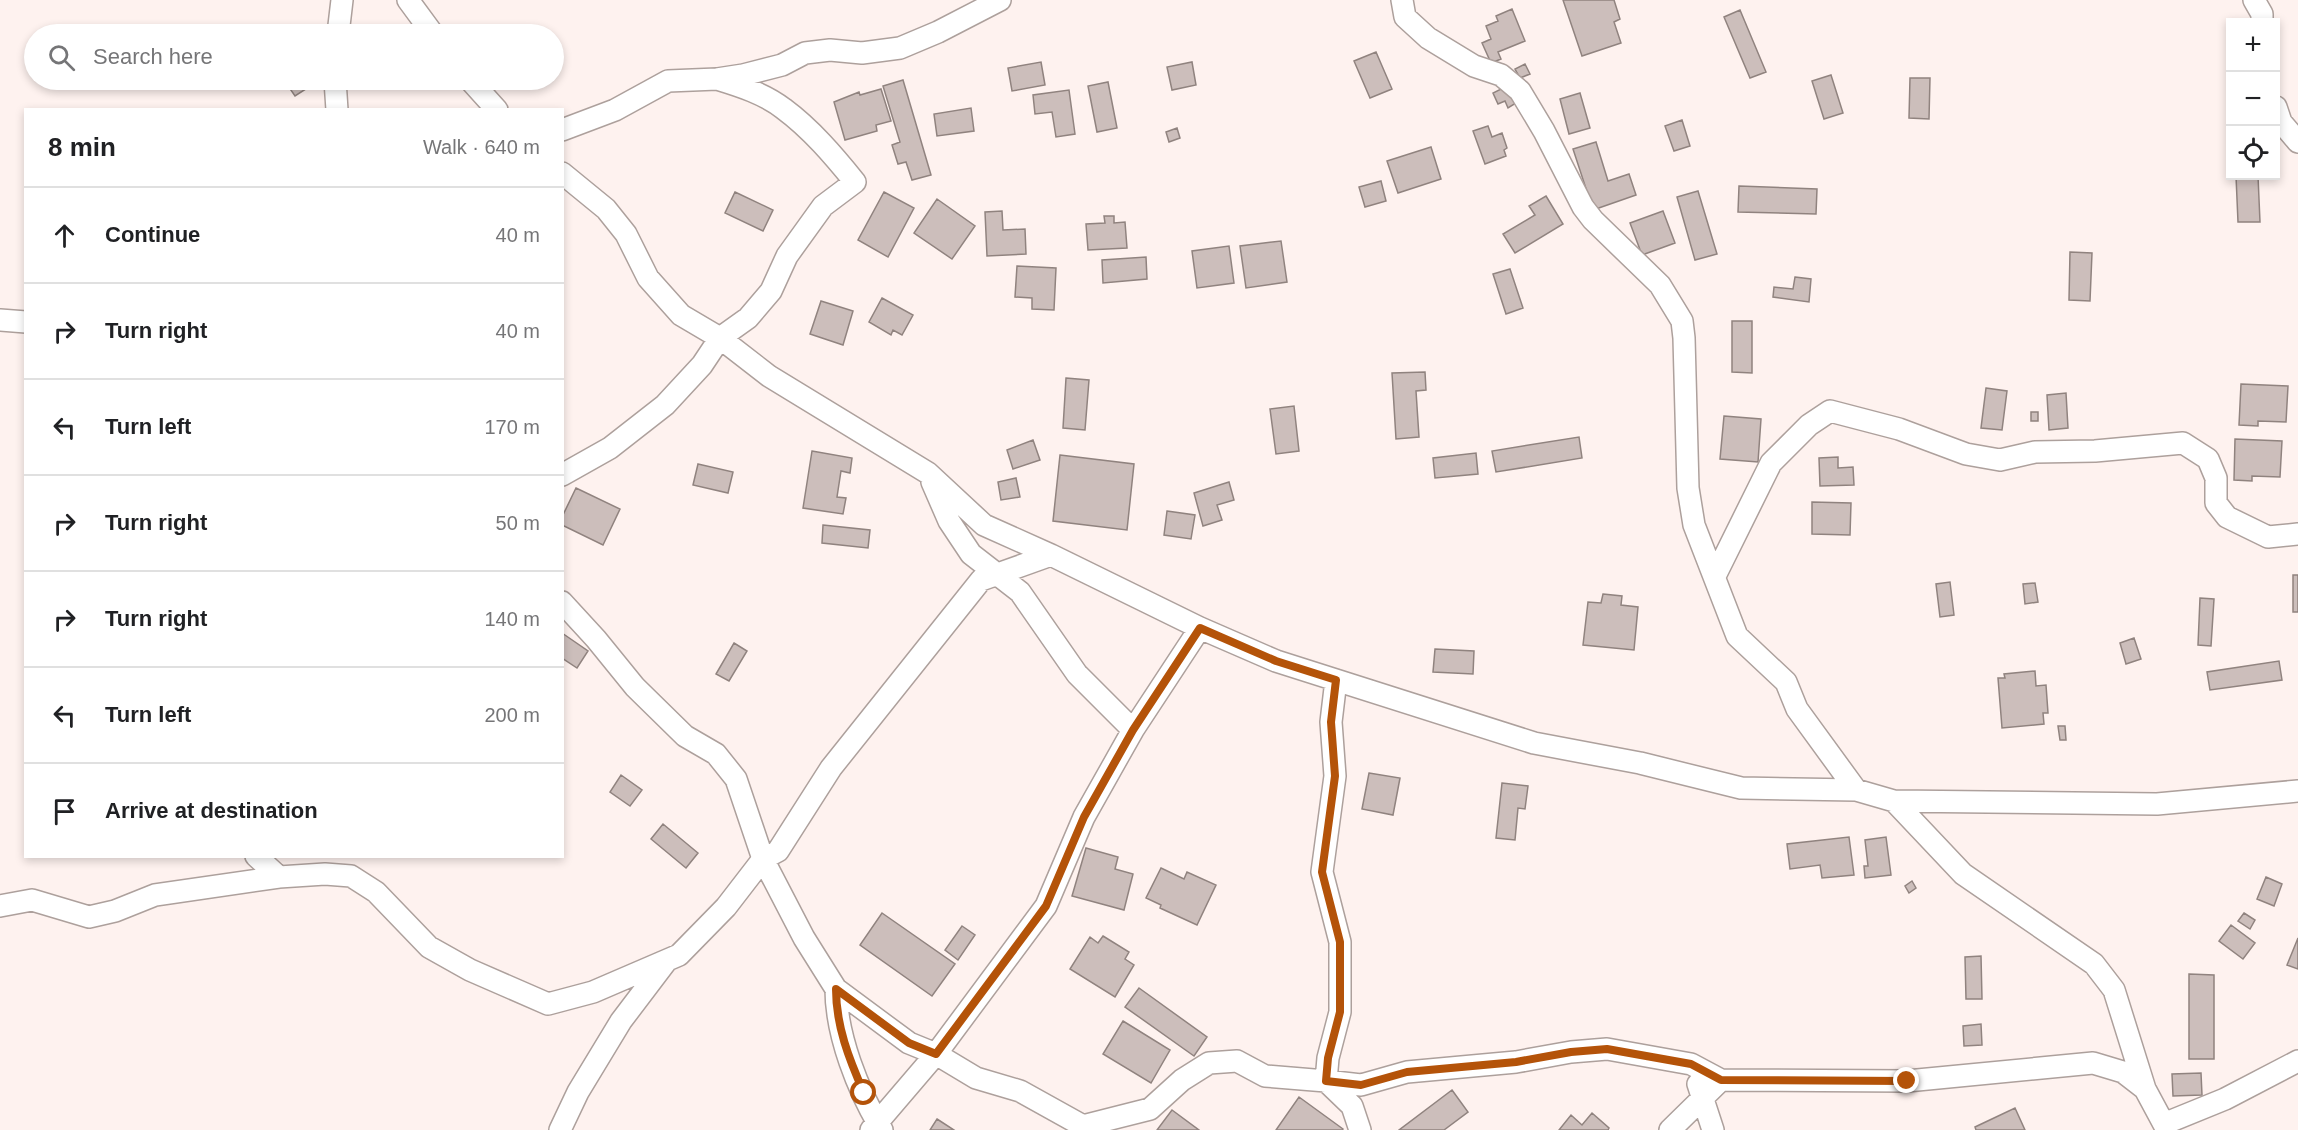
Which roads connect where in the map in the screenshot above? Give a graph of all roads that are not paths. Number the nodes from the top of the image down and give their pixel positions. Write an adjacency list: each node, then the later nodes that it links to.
1 (342, 0): 7 (street)
2 (408, 0): 8 (street)
3 (1000, 0): 9 (street)
4 (1402, 0): 26 (street)
5 (2254, 0): 6 (street)
6 (2262, 18)
7 (339, 24)
8 (426, 24)
9 (717, 79): 15 (street); 20 (street)
10 (336, 90): 12 (street)
11 (479, 90): 13 (street)
12 (337, 108)
13 (495, 108)
14 (2280, 119): 16 (street)
15 (564, 129)
16 (2298, 142)
17 (564, 175): 20 (street)
18 (0, 320): 19 (street)
19 (24, 322)
20 (720, 338): 21 (street); 22 (street)
21 (928, 473): 24 (street); 25 (street)
22 (564, 474)
23 (2298, 534): 26 (street)
24 (1051, 555): 25 (street); 28 (street)
25 (996, 573): 30 (street); 35 (street)
26 (1716, 576): 31 (street)
27 (564, 604): 35 (street)
28 (1200, 628): 29 (street); 30 (street)
29 (1336, 680): 31 (street); 44 (street)
30 (1133, 730): 40 (street)
31 (1856, 790): 33 (street)
32 (2298, 791): 33 (street)
33 (1894, 801): 45 (street)
34 (258, 858): 36 (street)
35 (763, 859): 38 (street); 39 (street)
36 (279, 877): 37 (street); 38 (street)
37 (0, 906)
38 (668, 960): 49 (street)
39 (836, 989): 40 (street); 47 (street)
40 (936, 1054): 44 (street); 47 (street)
41 (2298, 1061): 48 (street)
42 (1691, 1064): 43 (street); 44 (street); 46 (street)
43 (1721, 1080): 45 (street); 46 (street)
44 (1326, 1081): 50 (street)
45 (2145, 1089): 48 (street)
46 (1702, 1097): 51 (street); 52 (street)
47 (877, 1127)
48 (2167, 1127)
49 (560, 1130)
50 (1360, 1130)
51 (1670, 1130)
52 (1713, 1130)

